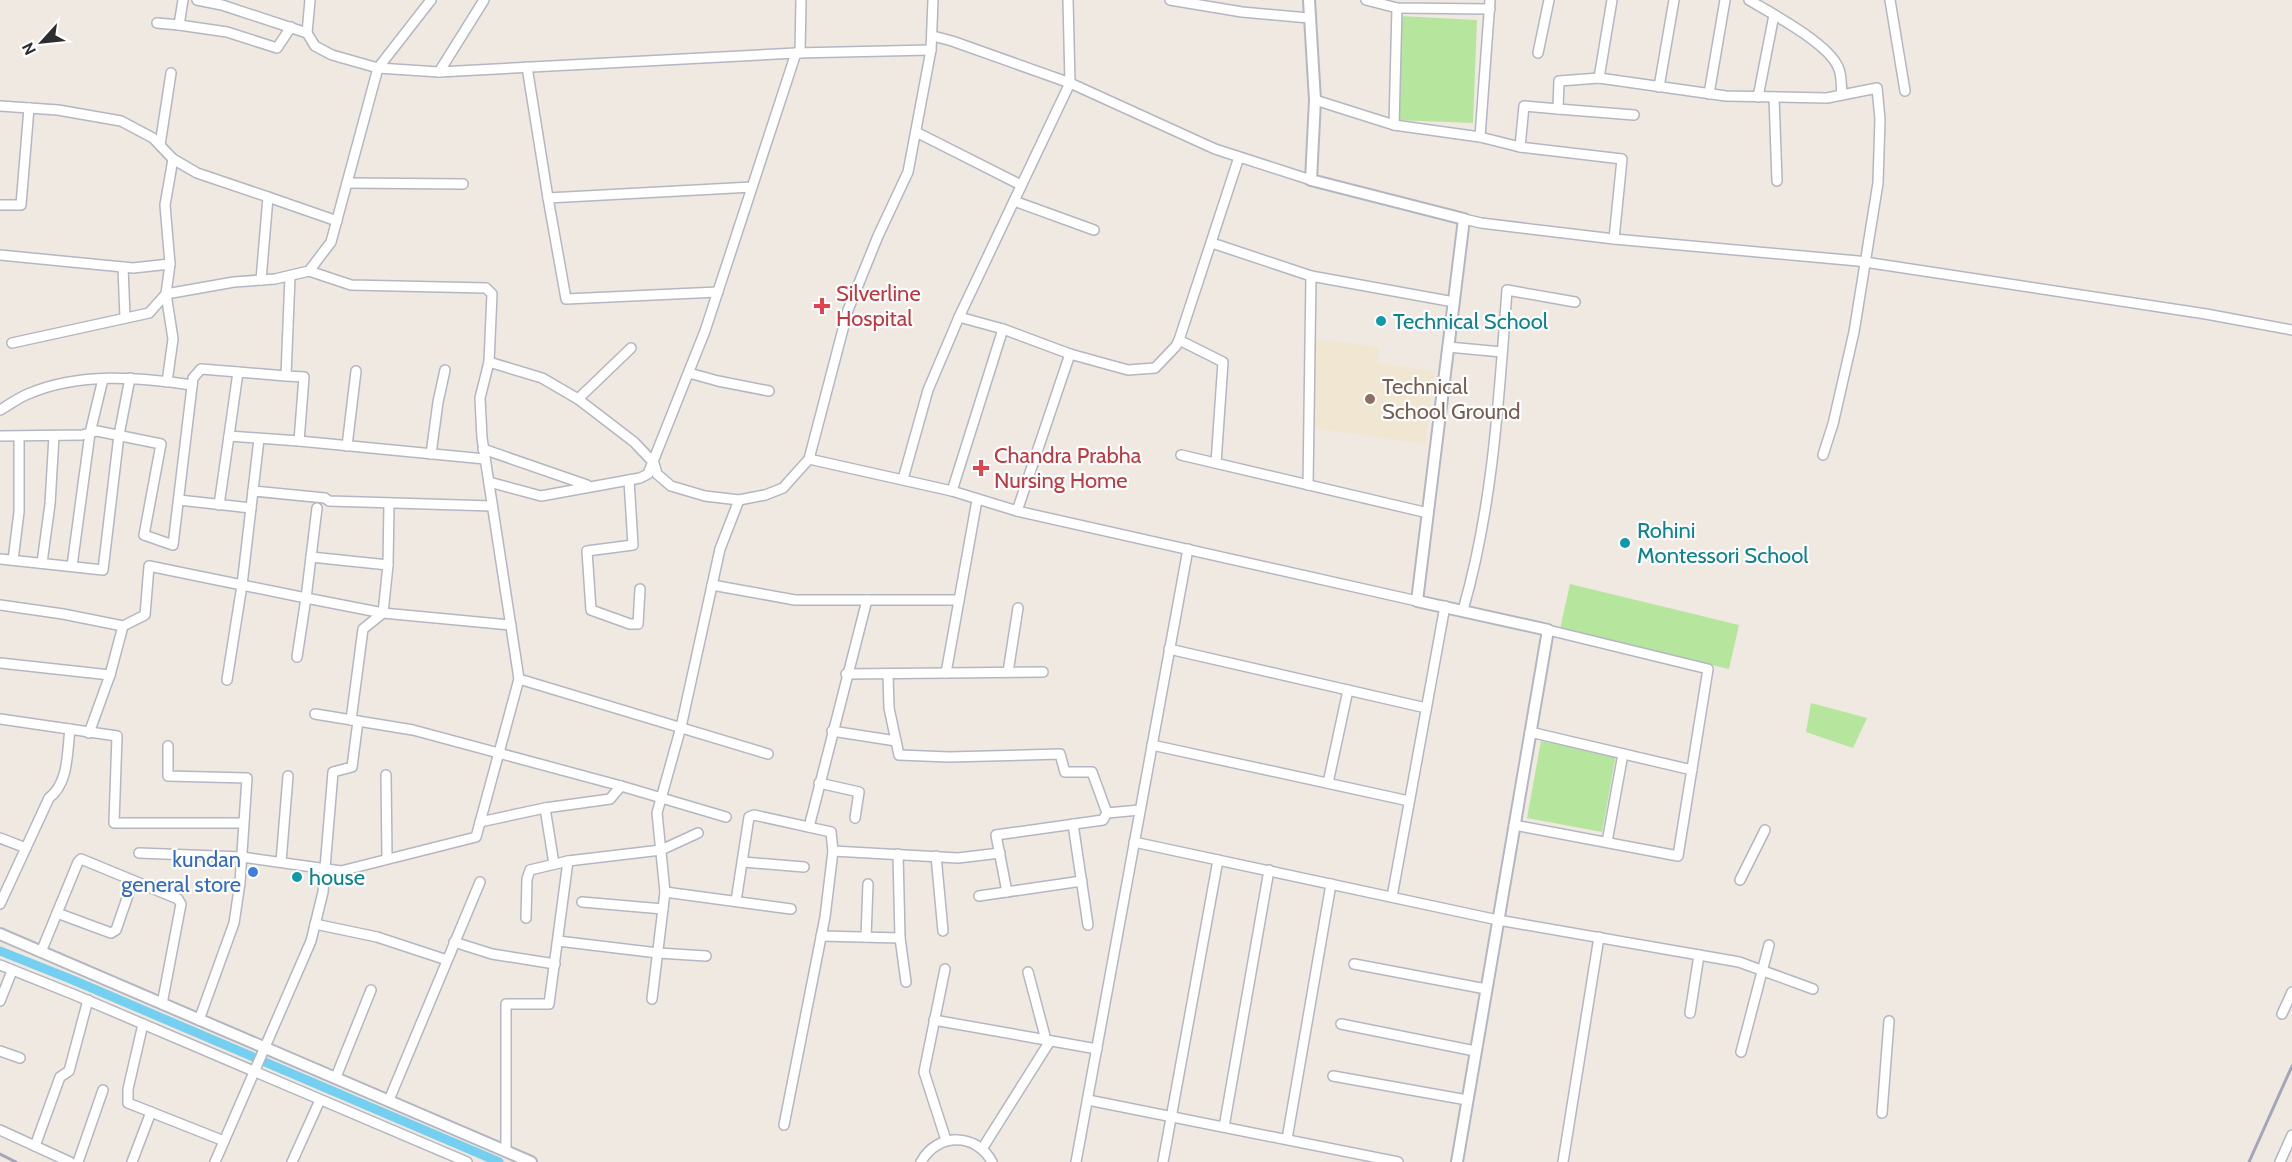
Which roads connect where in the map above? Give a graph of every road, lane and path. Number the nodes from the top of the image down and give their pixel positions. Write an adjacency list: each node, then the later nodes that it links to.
1 (183, 0): 23 (street)
2 (197, 0): 24 (street)
3 (310, 0): 25 (street)
4 (431, 0): 31 (street)
5 (484, 0): 32 (street)
6 (801, 0): 28 (street)
7 (933, 0): 26 (street)
8 (1068, 0): 35 (street)
9 (1170, 0): 21 (street)
10 (1309, 0): 21 (street)
11 (1366, 0): 19 (street)
12 (1549, 0): 29 (street)
13 (1612, 0): 34 (street)
14 (1674, 0): 36 (street)
15 (1725, 0): 38 (street)
16 (1749, 0): 20 (street)
17 (1890, 0): 37 (street)
18 (1490, 4): 19 (street); 49 (street)
19 (1396, 8): 47 (street)
20 (1774, 15): 39 (street); 40 (street)
21 (1309, 18): 42 (street)
22 (157, 23): 23 (street)
23 (179, 25): 24 (street)
24 (291, 27): 25 (street)
25 (307, 33): 31 (street)
26 (933, 36): 27 (street); 35 (street)
27 (931, 50): 28 (street); 48 (street)
28 (798, 53): 30 (street); 59 (street)
29 (1538, 53)
30 (527, 67): 32 (street); 61 (street)
31 (378, 68): 32 (street); 56 (street)
32 (439, 72)
33 (171, 73): 50 (street)
34 (1599, 78): 36 (street); 45 (street)
35 (1070, 83): 52 (street); 58 (street)
36 (1659, 87): 38 (street)
37 (1905, 91)
38 (1709, 94): 40 (street)
39 (1842, 95): 41 (street); 70 (street)
40 (1758, 97): 41 (street)
41 (1774, 97): 55 (street)
42 (1315, 100): 47 (street); 54 (street)
43 (0, 106): 44 (street)
44 (29, 108): 50 (street); 63 (street)
45 (1558, 109): 46 (street); 51 (street)
46 (1635, 116)
47 (1394, 124): 49 (street)
48 (916, 132): 58 (street); 117 (street)
49 (1480, 137): 51 (street)
50 (160, 145): 53 (street)
51 (1520, 147): 67 (street)
52 (1239, 157): 54 (street); 68 (street)
53 (173, 159): 60 (street); 71 (street)
54 (1311, 180): 64 (street)
55 (1777, 181)
56 (347, 183): 57 (street); 65 (street)
57 (463, 184)
58 (1022, 185): 62 (street)
59 (752, 187): 61 (street); 77 (street)
60 (268, 197): 65 (street); 76 (street)
61 (548, 198): 77 (street)
62 (1014, 201): 66 (street); 81 (street)
63 (0, 205)
64 (1464, 219): 67 (street); 79 (street)
65 (337, 221): 73 (street)
66 (1094, 230)
67 (1614, 238): 70 (street)
68 (1212, 243): 75 (street); 85 (street)
69 (0, 255): 72 (street)
70 (1865, 262): 84 (street); 116 (street)
71 (170, 264): 72 (street); 78 (street)
72 (123, 267): 82 (street)
73 (309, 271): 74 (street); 91 (street)
74 (290, 276): 76 (street); 96 (street)
75 (1311, 276): 79 (street); 123 (street)
76 (261, 280): 78 (street)
77 (718, 292): 95 (street)
78 (166, 294): 82 (street); 99 (street)
79 (1454, 302): 87 (street)
80 (1575, 302): 89 (street)
81 (959, 317): 83 (street); 121 (street)
82 (125, 318): 86 (street)
83 (1003, 329): 90 (street); 126 (street)
84 (2292, 330)
85 (1179, 340): 90 (street); 119 (street)
86 (12, 343)
87 (1448, 347): 89 (street); 136 (street)
88 (631, 348): 102 (street)
89 (1502, 352): 154 (street)
90 (1070, 354): 135 (street)
91 (489, 362): 102 (street); 114 (street)
92 (445, 370): 113 (street)
93 (356, 371): 112 (street)
94 (238, 372): 96 (street); 100 (street); 108 (street)
95 (689, 373): 101 (street); 118 (street)
96 (286, 376): 111 (street)
97 (130, 378): 98 (street); 99 (street); 105 (street)
98 (103, 379): 103 (street); 104 (street)
99 (167, 382): 100 (street)
100 (192, 386): 127 (street)
101 (769, 391)
102 (578, 399): 118 (street)
103 (0, 410)
104 (90, 433): 105 (street); 107 (street); 143 (street)
105 (119, 435): 127 (street); 143 (street)
106 (0, 436): 109 (street)
107 (54, 436): 109 (street); 141 (street)
108 (230, 436): 110 (street); 130 (street)
109 (19, 437): 140 (street)
110 (259, 439): 111 (street); 125 (street)
111 (299, 441): 112 (street)
112 (347, 446): 113 (street)
113 (431, 454): 114 (street)
114 (484, 454): 122 (street); 124 (street)
115 (1181, 455): 119 (street)
116 (1823, 455)
117 (809, 459): 121 (street); 128 (street)
118 (654, 463): 120 (street); 128 (street)
119 (1216, 463): 123 (street)
120 (629, 480): 124 (street); 146 (street)
121 (903, 480): 126 (street)
122 (489, 482): 124 (street); 132 (street)
123 (1308, 485): 136 (street)
124 (590, 486)
125 (253, 491): 131 (street); 133 (street)
126 (952, 491): 129 (street)
127 (179, 500): 130 (street)
128 (740, 500): 145 (street)
129 (977, 500): 135 (street); 149 (street)
130 (219, 504): 133 (street)
131 (389, 504): 132 (street); 142 (street)
132 (492, 506): 156 (street)
133 (251, 508): 144 (street)
134 (317, 508): 138 (street)
135 (1017, 511): 137 (street)
136 (1428, 513): 150 (street)
137 (1188, 549): 150 (street); 159 (street)
138 (311, 557): 142 (street); 147 (street)
139 (0, 559): 140 (street)
140 (13, 560): 141 (street)
141 (42, 562): 143 (street)
142 (388, 565): 155 (street)
143 (72, 566)
144 (242, 585): 147 (street); 157 (street); 169 (street)
145 (712, 585): 148 (street); 175 (street)
146 (640, 589)
147 (306, 598): 155 (street); 160 (street)
148 (867, 600): 149 (street); 165 (street)
149 (959, 600): 164 (street)
150 (1417, 601): 152 (street)
151 (0, 604): 157 (street)
152 (1445, 606): 154 (street); 171 (street)
153 (1018, 608): 162 (street)
154 (1463, 610): 158 (street)
155 (383, 614): 156 (street); 174 (street)
156 (511, 625): 168 (street)
157 (123, 626): 167 (street)
158 (1548, 630): 178 (street); 186 (street)
159 (1169, 649): 170 (street); 181 (street)
160 (297, 657)
161 (0, 663): 167 (street)
162 (1008, 672): 163 (street); 164 (street)
163 (1043, 672)
164 (946, 673): 166 (street)
165 (846, 674): 166 (street); 177 (street)
166 (888, 674): 180 (street)
167 (110, 675): 179 (street)
168 (519, 679): 175 (street); 185 (street)
169 (227, 680)
170 (1348, 690): 171 (street); 190 (street)
171 (1426, 708): 193 (street)
172 (315, 714): 174 (street)
173 (0, 719): 176 (street)
174 (354, 720): 185 (street); 224 (street)
175 (681, 727): 183 (street); 192 (street)
176 (69, 729): 179 (street); 209 (street)
177 (832, 731): 180 (street); 189 (street)
178 (1530, 732): 184 (street); 202 (street)
179 (89, 733): 200 (street)
180 (896, 741): 196 (street)
181 (1152, 745): 190 (street); 195 (street)
182 (168, 746): 200 (street)
183 (768, 754)
184 (1623, 754): 186 (street); 208 (street)
185 (498, 755): 191 (street); 199 (street)
186 (1692, 770): 208 (street)
187 (386, 775): 217 (street)
188 (288, 776): 220 (street)
189 (819, 783): 198 (street); 203 (street)
190 (1328, 783): 193 (street)
191 (621, 786): 192 (street); 194 (street)
192 (661, 797): 197 (street); 210 (street)
193 (1409, 801): 235 (street)
194 (545, 808): 199 (street); 222 (street)
195 (1140, 810): 196 (street); 207 (street)
196 (1107, 813): 201 (street)
197 (726, 818)
198 (855, 818)
199 (480, 822): 217 (street)
200 (243, 823): 216 (street)
201 (1073, 824): 213 (street); 228 (street)
202 (1514, 825): 208 (street); 243 (street)
203 (809, 827): 211 (street); 221 (street)
204 (1765, 830): 227 (street)
205 (698, 833): 210 (street)
206 (0, 838): 209 (street)
207 (1134, 842): 218 (street); 285 (street)
208 (1607, 842)
209 (26, 848): 236 (street)
210 (661, 850): 219 (street); 232 (street)
211 (832, 851): 214 (street); 248 (street)
212 (140, 853): 216 (street)
213 (1000, 853): 215 (street); 233 (street)
214 (898, 854): 215 (street); 251 (street)
215 (936, 856): 246 (street)
216 (242, 857): 220 (street); 278 (street)
217 (387, 858): 224 (street)
218 (1218, 860): 225 (street); 300 (street)
219 (568, 861): 222 (street); 252 (street)
220 (281, 862): 224 (street)
221 (742, 862): 223 (street); 237 (street)
222 (554, 864): 242 (street)
223 (804, 867)
224 (325, 869): 244 (street)
225 (1269, 870): 231 (street); 302 (street)
226 (133, 880): 241 (street); 241 (street); 275 (street)
227 (1740, 880)
228 (1082, 881): 233 (street); 245 (street)
229 (480, 882): 253 (street)
230 (868, 884): 249 (street)
231 (1331, 884): 235 (street); 306 (street)
232 (665, 892): 237 (street); 239 (street)
233 (1007, 892): 234 (street)
234 (979, 896)
235 (1392, 897): 243 (street)
236 (1, 901)
237 (736, 901): 240 (street)
238 (582, 902): 239 (street)
239 (663, 909): 256 (street)
240 (791, 909)
241 (57, 913): 255 (street)
242 (526, 918)
243 (1498, 920): 250 (street); 268 (street)
244 (315, 924): 259 (street); 284 (street)
245 (1088, 925)
246 (943, 931)
247 (0, 934): 255 (street)
248 (821, 936): 249 (street); 301 (street)
249 (866, 937): 251 (street)
250 (1599, 937): 257 (street); 325 (street)
251 (900, 938): 267 (street)
252 (558, 941): 256 (street); 260 (street)
253 (453, 942): 259 (street); 260 (street)
254 (1769, 945): 264 (street)
255 (41, 952): 275 (street)
256 (658, 953): 258 (street); 272 (street)
257 (1699, 955): 264 (street); 276 (street)
258 (706, 956)
259 (447, 960): 295 (street)
260 (555, 964): 310 (street)
261 (1353, 964): 268 (street)
262 (0, 965): 265 (street)
263 (945, 969): 279 (street)
264 (1762, 970): 269 (street); 288 (street)
265 (12, 971): 273 (street); 274 (street)
266 (1028, 972): 283 (street)
267 (906, 982)
268 (1486, 989): 287 (street)
269 (1813, 989)
270 (371, 990): 292 (street)
271 (2292, 992): 277 (street)
272 (652, 999)
273 (88, 1000): 281 (street); 308 (street)
274 (0, 1001)
275 (162, 1004): 278 (street)
276 (1690, 1013)
277 (2282, 1014)
278 (199, 1020): 284 (street)
279 (934, 1020): 283 (street); 305 (street)
280 (1889, 1021): 299 (street)
281 (143, 1024): 290 (street); 298 (street)
282 (1341, 1024): 287 (street)
283 (1048, 1040): 285 (street); 309 (street)
284 (263, 1048): 290 (street); 292 (street)
285 (1097, 1049): 296 (street)
286 (0, 1051): 289 (street)
287 (1475, 1051): 297 (street)
288 (1741, 1052)
289 (20, 1058)
290 (254, 1069): 294 (street); 307 (street)
291 (1333, 1076): 297 (street)
292 (336, 1077): 295 (street)
293 (103, 1090): 313 (street)
294 (320, 1100): 316 (street); 317 (street)
295 (389, 1100): 310 (street)
296 (1088, 1100): 300 (street); 321 (street)
297 (1467, 1100): 324 (street)
298 (151, 1112): 307 (street); 314 (street)
299 (1882, 1113)
300 (1171, 1116): 302 (street); 322 (street)
301 (784, 1125)
302 (1224, 1127): 306 (street)
303 (0, 1130): 308 (street)
304 (2292, 1135): 326 (street)
305 (946, 1140): 309 (street); 319 (street)
306 (1287, 1140): 311 (street)
307 (224, 1141): 315 (street)
308 (35, 1146): 312 (street)
309 (982, 1149): 320 (street)
310 (506, 1151): 318 (street)
311 (1350, 1157): 323 (street)
312 (70, 1162)
313 (78, 1162)
314 (132, 1162)
315 (215, 1162)
316 (292, 1162)
317 (467, 1162)
318 (531, 1162)
319 (921, 1162)
320 (992, 1162)
321 (1076, 1162)
322 (1163, 1162)
323 (1398, 1162)
324 (1457, 1162)
325 (1563, 1162)
326 (2280, 1162)

